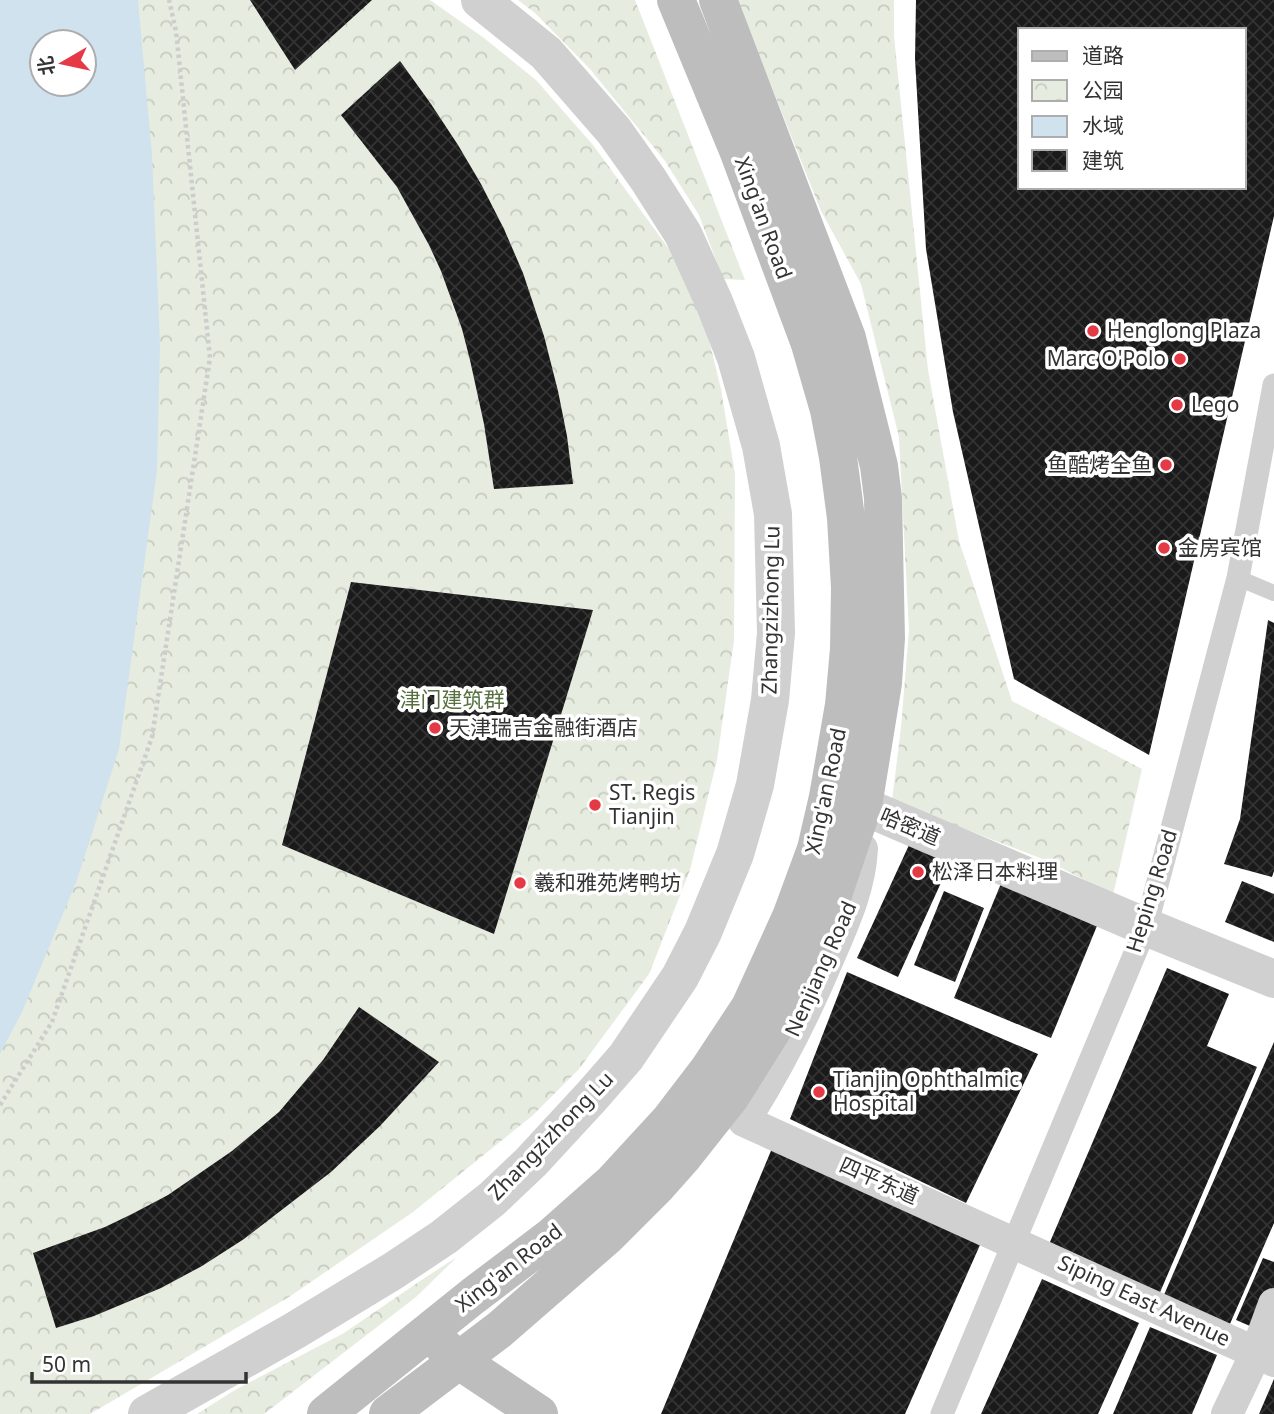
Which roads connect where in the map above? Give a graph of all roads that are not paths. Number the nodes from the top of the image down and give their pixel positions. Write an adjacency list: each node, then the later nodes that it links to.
1 (676, 0): 5 (main road, Xing'an Road)
2 (718, 0): 4 (main road, Xing'an Road)
3 (484, 2): 18 (street, Zhangzizhong Lu)
4 (847, 338): 5 (main road); 9 (main road, Xing'an Road)
5 (812, 350): 9 (main road, Xing'an Road)
6 (1274, 384): 7 (street, Heping Road)
7 (1238, 578): 8 (lane); 10 (street, Heping Road)
8 (1274, 593)
9 (845, 802): 10 (street, 哈密道); 12 (street, Nenjiang Road); 15 (main road, Xing'an Road); 17 (main road, Xing'an Road)
10 (1146, 927): 11 (street, 哈密道); 13 (street, Heping Road)
11 (1274, 979)
12 (744, 1121): 13 (street, 四平东道)
13 (1014, 1242): 16 (street, Siping East Avenue); 22 (street, Heping Road)
14 (1274, 1304): 16 (street)
15 (428, 1332): 17 (main road); 19 (main road, Xing'an Road)
16 (1265, 1357): 23 (street)
17 (458, 1360): 20 (main road, Xing'an Road); 21 (main road)
18 (147, 1414)
19 (326, 1414)
20 (388, 1414)
21 (539, 1414)
22 (942, 1414)
23 (1227, 1414)

